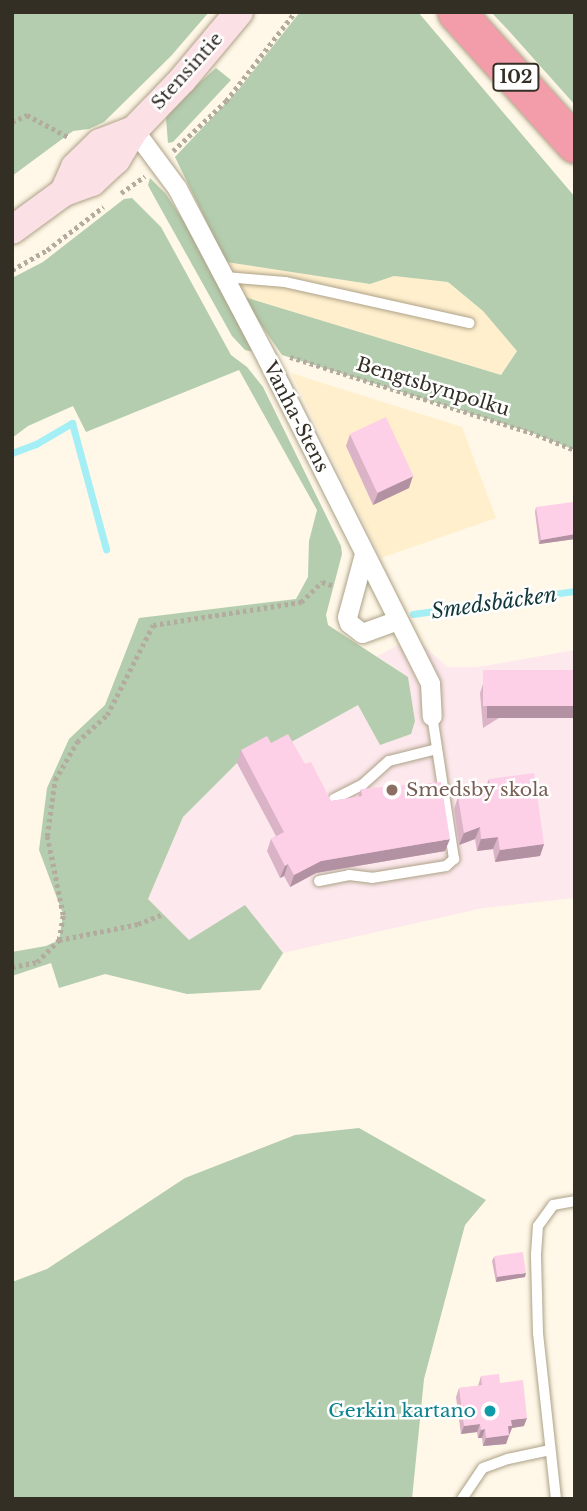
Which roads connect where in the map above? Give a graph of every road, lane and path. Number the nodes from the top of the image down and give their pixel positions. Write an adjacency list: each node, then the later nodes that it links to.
1 (239, 12): 5 (main road, Stensintie)
2 (295, 12): 8 (path)
3 (456, 12): 7 (highway, 102)
4 (12, 122): 6 (path)
5 (134, 130): 8 (street, Vanha-Stens); 9 (main road, Stensintie)
6 (76, 143)
7 (575, 144)
8 (159, 164): 10 (path); 11 (street, Vanha-Stens)
9 (12, 230)
10 (12, 270)
11 (225, 276): 12 (lane); 15 (street, Vanha-Stens)
12 (469, 323)
13 (282, 355): 14 (path, Bengtsbynpolku)
14 (575, 450)
15 (364, 554): 17 (street, Vanha-Stens); 17 (street)
16 (338, 588): 23 (path)
17 (397, 620): 18 (street, Vanha-Stens)
18 (432, 716): 19 (lane)
19 (437, 749): 20 (lane); 21 (lane)
20 (334, 799)
21 (319, 881)
22 (163, 914): 23 (path)
23 (59, 940): 24 (path)
24 (12, 967)
25 (575, 1200): 26 (lane)
26 (550, 1450): 27 (lane); 28 (lane)
27 (462, 1499)
28 (556, 1499)

